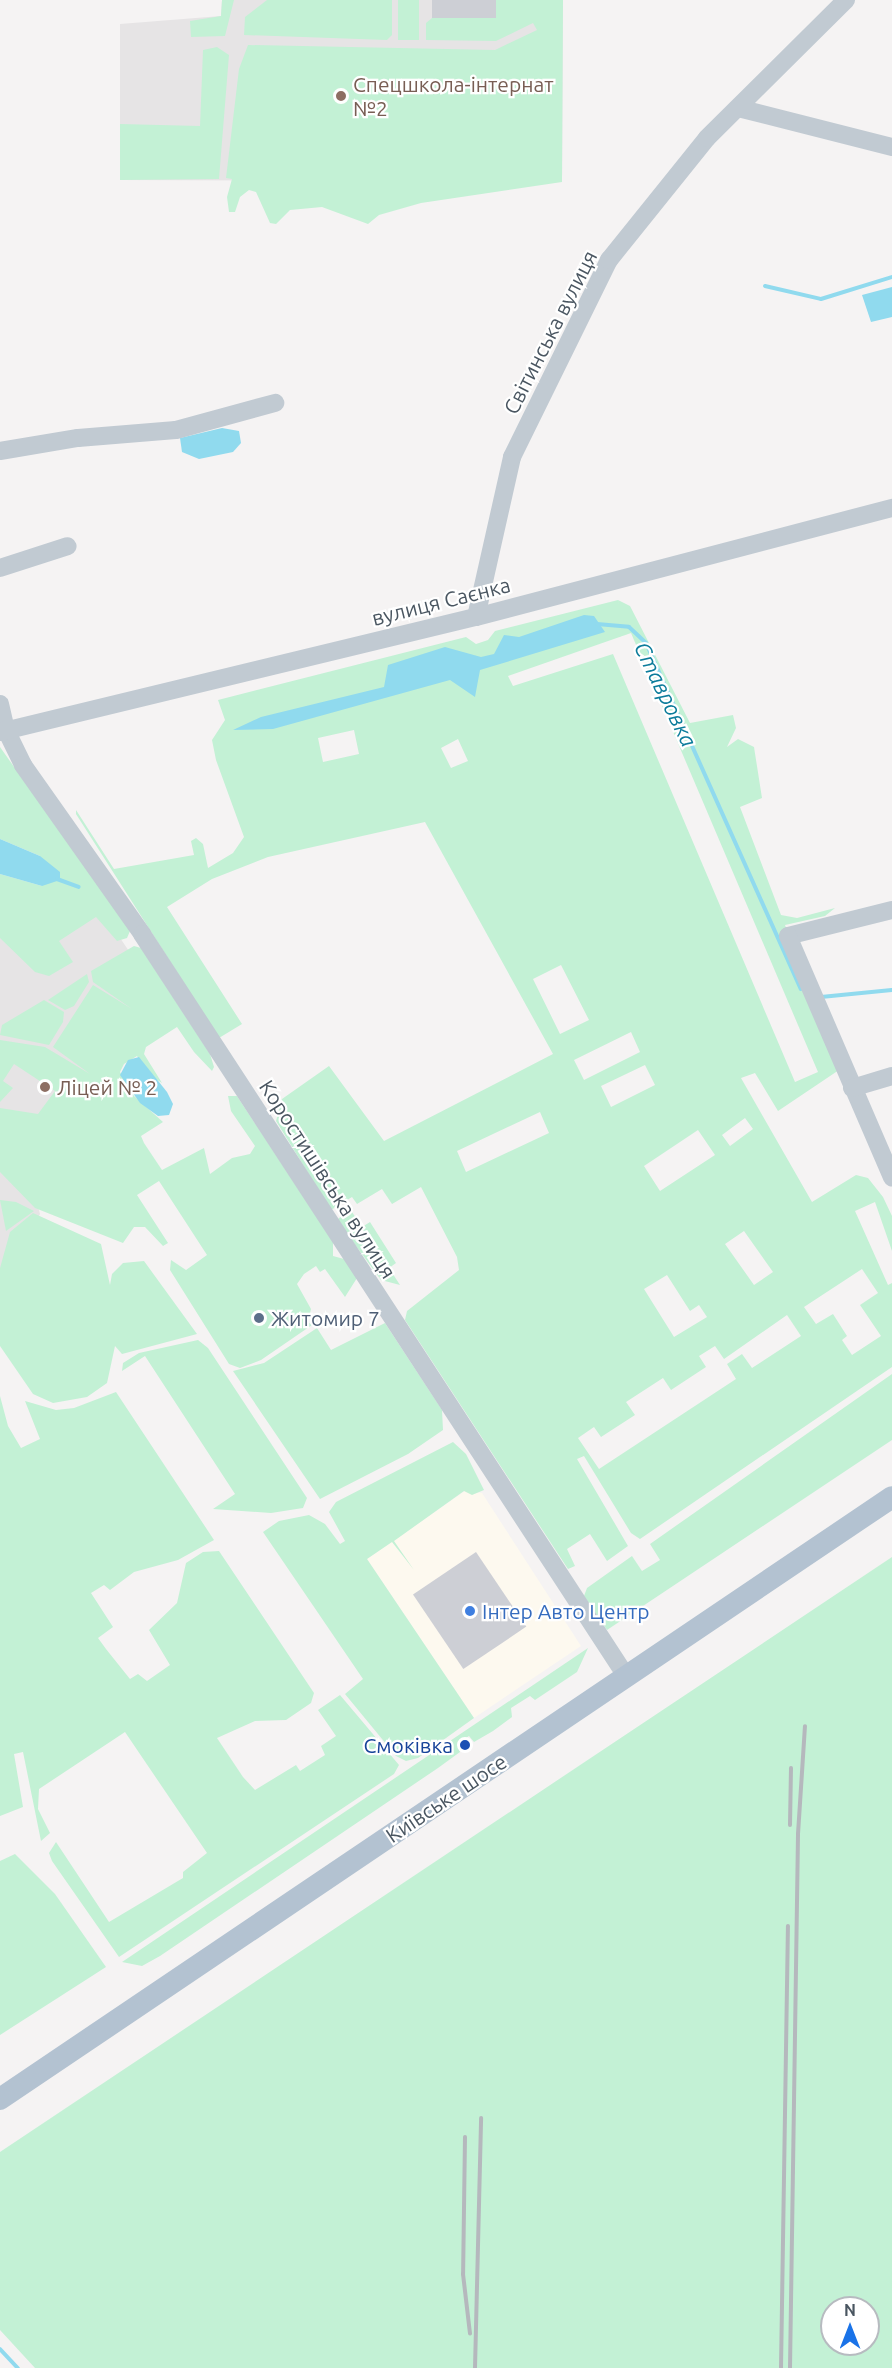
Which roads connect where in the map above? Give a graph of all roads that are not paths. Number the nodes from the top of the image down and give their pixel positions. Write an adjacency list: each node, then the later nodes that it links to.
1 (844, 2): 2 (street, Світинська вулиця)
2 (738, 108): 3 (street); 9 (street, Світинська вулиця)
3 (892, 147)
4 (275, 403): 5 (street)
5 (0, 451)
6 (892, 508): 9 (street, вулиця Саєнка)
7 (68, 546): 8 (street)
8 (0, 568)
9 (476, 617): 11 (street, вулиця Саєнка)
10 (0, 704): 11 (street, Коростишівська вулиця)
11 (3, 731): 17 (street, Коростишівська вулиця)
12 (892, 910): 14 (street)
13 (892, 1076): 14 (street)
14 (852, 1088): 15 (street)
15 (892, 1178)
16 (892, 1497): 17 (main road, Київське шосе)
17 (626, 1676): 18 (main road, Київське шосе)
18 (0, 2099)

